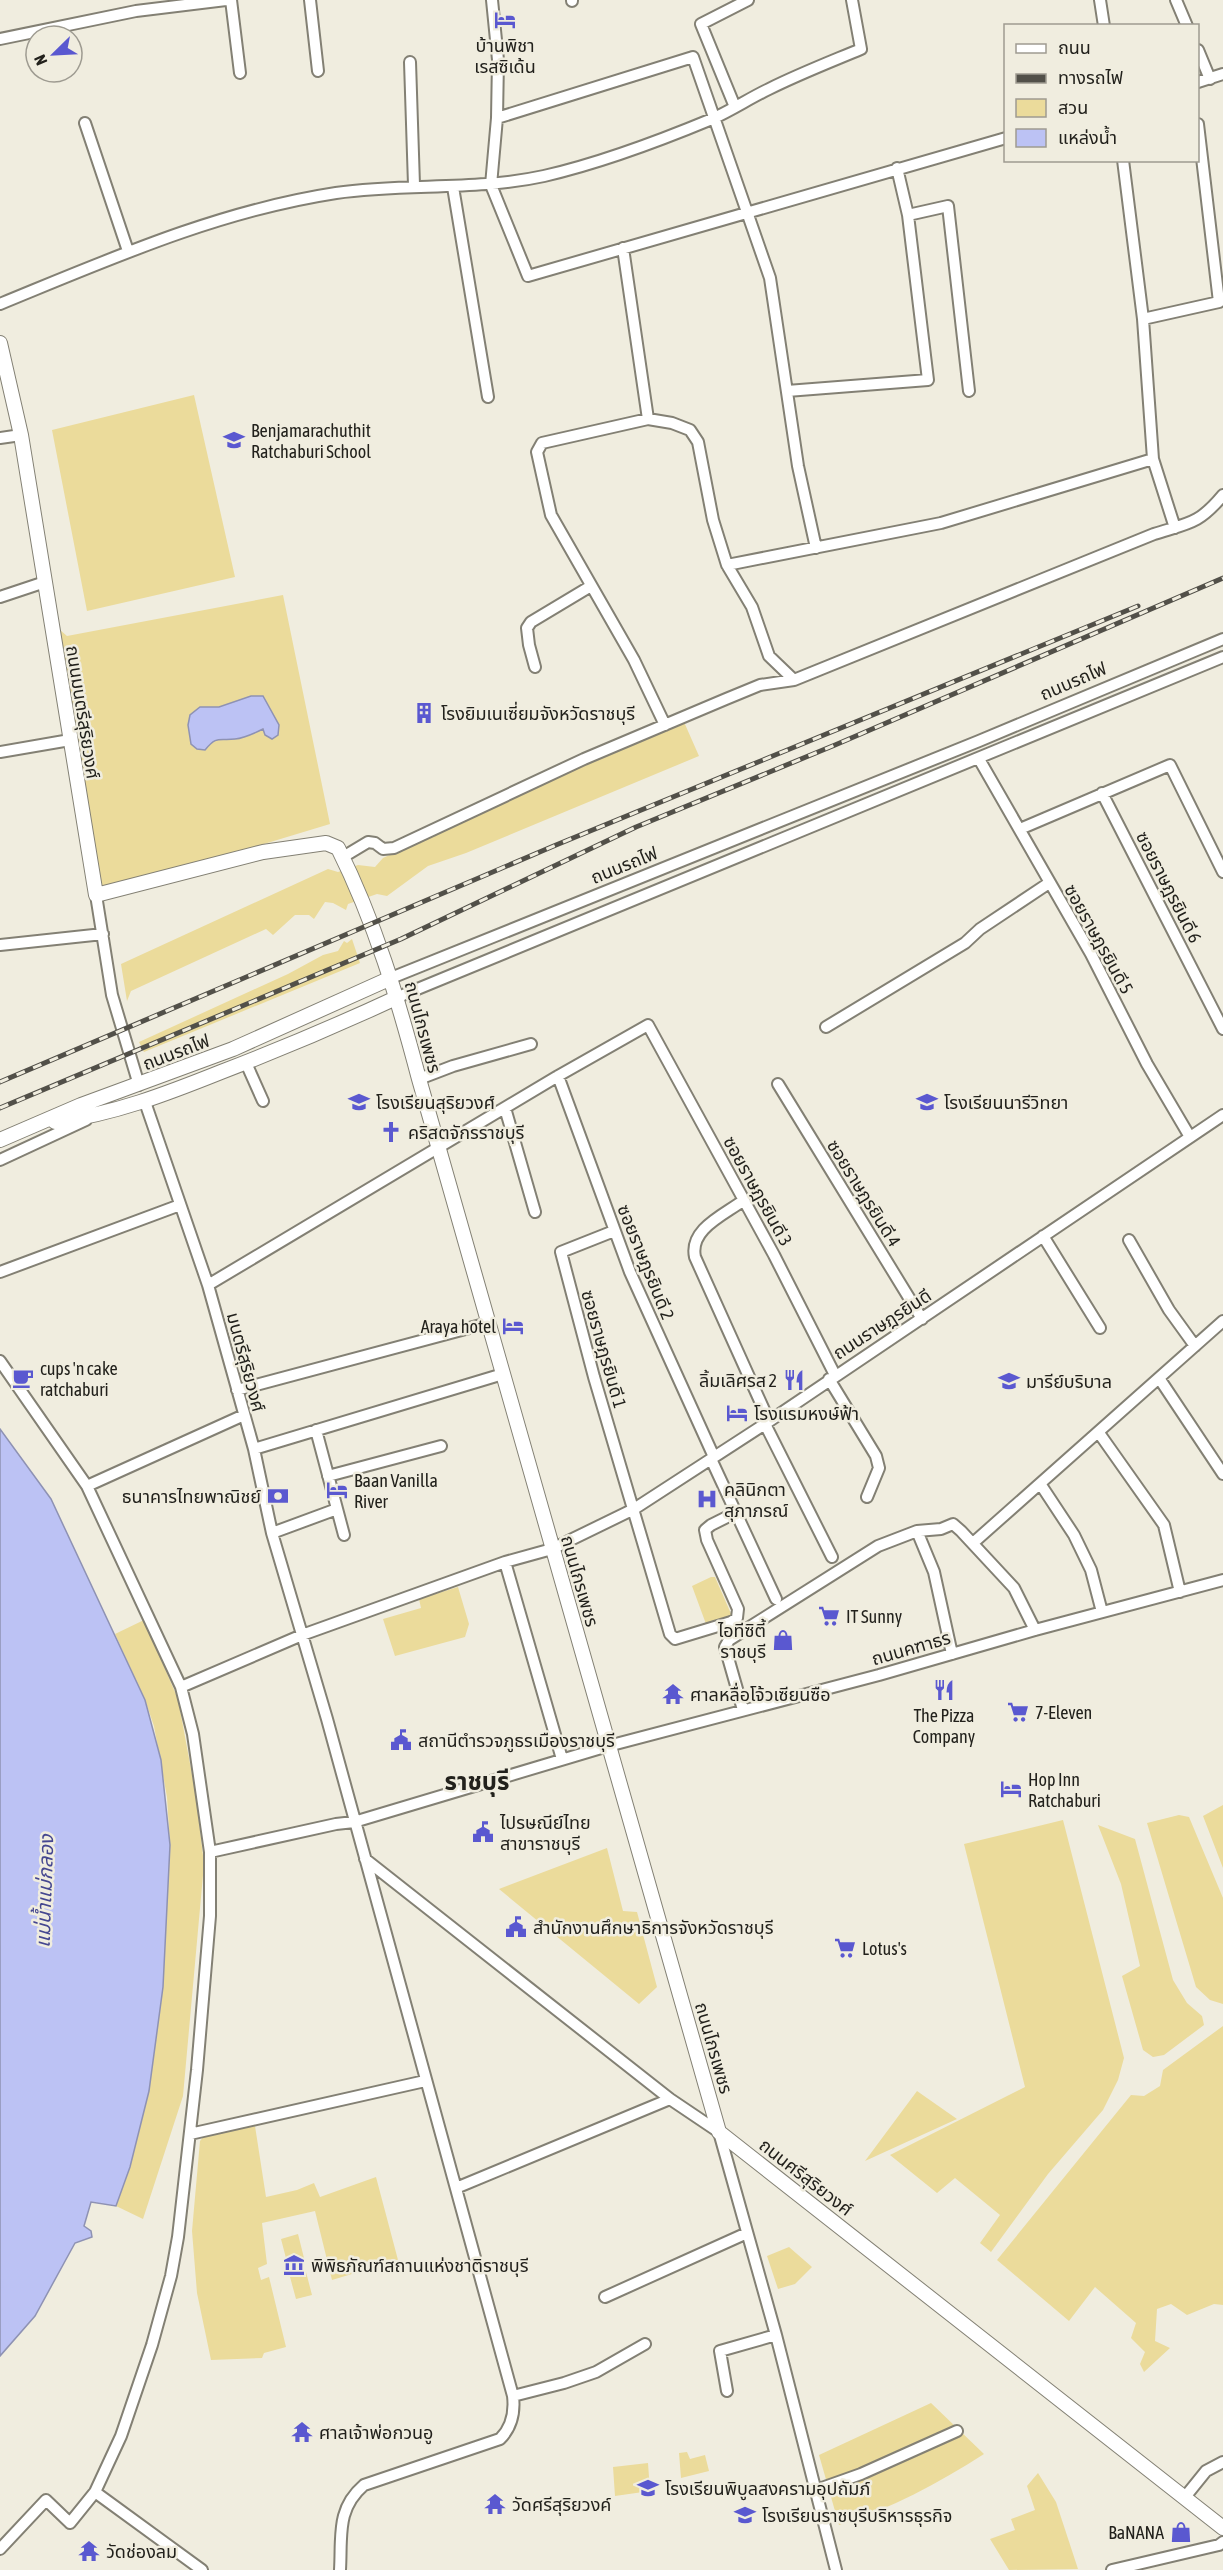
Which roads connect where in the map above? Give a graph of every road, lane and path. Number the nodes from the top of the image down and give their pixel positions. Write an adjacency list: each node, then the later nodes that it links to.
1 (226, 0): 11 (street)
2 (231, 0): 15 (street)
3 (310, 0): 14 (street)
4 (492, 0): 20 (street)
5 (748, 0): 19 (street)
6 (852, 0): 19 (street)
7 (1100, 0): 9 (street)
8 (1176, 0): 10 (street)
9 (1104, 24)
10 (1186, 24)
11 (0, 39)
12 (1199, 54): 17 (street)
13 (410, 62): 27 (street)
14 (318, 70)
15 (240, 73)
16 (1223, 74): 17 (street)
17 (1210, 79): 18 (street)
18 (1199, 82)
19 (735, 107): 21 (street)
20 (497, 118): 21 (street); 28 (street)
21 (714, 118): 28 (street); 30 (street)
22 (85, 123): 33 (street)
23 (1199, 137): 34 (street)
24 (1004, 138): 26 (street)
25 (1123, 162): 36 (street)
26 (897, 168): 30 (street); 31 (street)
27 (414, 185): 29 (street); 33 (street)
28 (491, 185): 29 (street); 32 (street)
29 (453, 187): 40 (street)
30 (748, 212): 32 (street); 38 (street)
31 (908, 215): 38 (street); 39 (street)
32 (623, 248): 41 (street)
33 (128, 251): 35 (street)
34 (1219, 268): 36 (street)
35 (0, 304)
36 (1143, 319): 44 (street)
37 (0, 343): 42 (main road, ถนนมนตรีสุริยวงศ์)
38 (787, 391): 47 (street)
39 (969, 391)
40 (488, 397)
41 (648, 419): 48 (street); 50 (street)
42 (21, 435): 43 (street); 49 (main road, ถนนมนตรีสุริยวงศ์)
43 (0, 438)
44 (1153, 459): 46 (street); 47 (street)
45 (1223, 495): 46 (street)
46 (1175, 528): 55 (street)
47 (816, 548): 48 (street)
48 (727, 565): 55 (street)
49 (45, 582): 51 (street); 59 (main road, ถนนมนตรีสุริยวงศ์)
50 (591, 586): 54 (street); 58 (street)
51 (0, 597)
52 (1223, 639): 56 (street, ถนนรถไฟ)
53 (1223, 657): 57 (street, ถนนรถไฟ)
54 (535, 667)
55 (794, 680): 58 (street)
56 (1087, 694): 57 (street); 70 (street, ถนนรถไฟ)
57 (1093, 711): 61 (street, ถนนรถไฟ)
58 (665, 725): 64 (street)
59 (69, 740): 60 (street); 67 (main road, ถนนมนตรีสุริยวงศ์)
60 (0, 752)
61 (979, 759): 63 (street, ซอยราษฎรยินดี 5); 71 (street, ถนนรถไฟ)
62 (1102, 793): 63 (street); 65 (street); 73 (street, ซอยราษฎรยินดี 6)
63 (1020, 830): 66 (street, ซอยราษฎรยินดี 5)
64 (344, 860): 67 (main road); 70 (main road, ถนนไกรเพชร)
65 (1223, 872)
66 (1049, 883): 72 (street); 86 (street, ซอยราษฎรยินดี 5)
67 (96, 895): 68 (street, ถนนมนตรีสุริยวงศ์)
68 (103, 934): 69 (street); 79 (street, ถนนมนตรีสุริยวงศ์)
69 (0, 945)
70 (391, 978): 71 (main road, ถนนไกรเพชร); 79 (main road, ถนนรถไฟ)
71 (398, 997): 75 (main road, ถนนรถไฟ); 77 (main road, ถนนไกรเพชร)
72 (825, 1027)
73 (1223, 1029)
74 (531, 1044): 77 (street)
75 (246, 1063): 80 (street); 81 (main road, ถนนรถไฟ)
76 (558, 1076): 82 (street); 90 (street, ซอยราษฎรยินดี 3); 93 (street, ซอยราษฎรยินดี 2)
77 (419, 1078): 88 (main road, ถนนไกรเพชร)
78 (778, 1084): 98 (street, ซอยราษฎรยินดี 4)
79 (139, 1085): 85 (main road, ถนนรถไฟ)
80 (263, 1101)
81 (146, 1102): 84 (main road, ถนนรถไฟ); 91 (street, มนตรีสุริยวงศ์)
82 (505, 1108): 88 (street); 92 (street)
83 (1223, 1115): 86 (street, ถนนราษฎรยินดี)
84 (94, 1116): 85 (main road, ถนนรถไฟ); 89 (street)
85 (38, 1124): 87 (main road, ถนนรถไฟ)
86 (1190, 1137): 94 (street, ถนนราษฎรยินดี)
87 (0, 1140)
88 (438, 1148): 97 (street); 100 (main road, ถนนไกรเพชร)
89 (0, 1160)
90 (744, 1200): 105 (street, ซอยราษฎรยินดี 3); 109 (street)
91 (180, 1205): 96 (street); 97 (street, มนตรีสุริยวงศ์)
92 (535, 1212)
93 (614, 1231): 114 (street, ซอยราษฎรยินดี 2); 121 (street, ซอยราษฎรยินดี 1)
94 (1043, 1236): 98 (street, ถนนราษฎรยินดี); 101 (street)
95 (1129, 1240): 102 (street)
96 (0, 1272)
97 (208, 1285): 107 (street, มนตรีสุริยวงศ์)
98 (922, 1318): 105 (street, ถนนราษฎรยินดี)
99 (1223, 1322): 102 (street)
100 (488, 1323): 104 (main road, ถนนไกรเพชร); 107 (street)
101 (1100, 1328)
102 (1195, 1346): 106 (street)
103 (0, 1361): 118 (street)
104 (503, 1374): 110 (street); 127 (main road, ถนนไกรเพชร)
105 (832, 1377): 109 (street, ถนนราษฎรยินดี); 119 (street, ซอยราษฎรยินดี 3)
106 (1159, 1378): 111 (street); 115 (street)
107 (237, 1390): 108 (street, มนตรีสุริยวงศ์)
108 (244, 1415): 113 (street, มนตรีสุริยวงศ์); 118 (street)
109 (767, 1422): 114 (street, ถนนราษฎรยินดี); 128 (street)
110 (316, 1430): 113 (street); 116 (street)
111 (1099, 1433): 117 (street); 131 (street)
112 (441, 1446): 116 (street)
113 (254, 1449): 124 (street, มนตรีสุริยวงศ์)
114 (712, 1458): 121 (street, ถนนราษฎรยินดี); 122 (street, ซอยราษฎรยินดี 2)
115 (1223, 1474)
116 (328, 1476): 120 (street)
117 (1041, 1485): 126 (street); 133 (street)
118 (87, 1486): 137 (street)
119 (867, 1497)
120 (338, 1509): 124 (street); 125 (street)
121 (634, 1509): 122 (street); 127 (street, ถนนราษฎรยินดี)
122 (735, 1513): 132 (street, ซอยราษฎรยินดี 2)
123 (917, 1531): 126 (street); 136 (street); 138 (street)
124 (272, 1533): 135 (street, มนตรีสุริยวงศ์)
125 (344, 1535)
126 (973, 1543): 134 (street)
127 (552, 1548): 129 (street, ถนนราษฎรยินดี); 139 (main road, ถนนไกรเพชร)
128 (832, 1557)
129 (505, 1562): 135 (street, ถนนราษฎรยินดี); 140 (street)
130 (1223, 1580): 131 (street, ถนนคฑาธร)
131 (1180, 1592): 133 (street, ถนนคฑาธร)
132 (776, 1599)
133 (1102, 1612): 134 (street, ถนนคฑาธร)
134 (1035, 1630): 136 (street, ถนนคฑาธร)
135 (302, 1635): 137 (street, ถนนราษฎรยินดี); 141 (street, มนตรีสุริยวงศ์)
136 (952, 1654): 138 (street, ถนนคฑาธร)
137 (181, 1687): 142 (street)
138 (743, 1710): 139 (street, ถนนคฑาธร)
139 (608, 1746): 140 (street, ถนนคฑาธร); 146 (main road, ถนนไกรเพชร)
140 (562, 1759): 141 (street, ถนนคฑาธร)
141 (354, 1822): 142 (street, ถนนคฑาธร); 143 (street, มนตรีสุริยวงศ์)
142 (210, 1852): 147 (street)
143 (364, 1859): 144 (street, มนตรีสุริยวงศ์); 145 (street, ถนนศรีสุริยวงศ์)
144 (424, 2081): 147 (street); 148 (street, มนตรีสุริยวงศ์)
145 (670, 2099): 146 (street, ถนนศรีสุริยวงศ์); 148 (street)
146 (719, 2132): 149 (street, ถนนไกรเพชร); 159 (main road, ถนนศรีสุริยวงศ์)
147 (190, 2134): 158 (street)
148 (456, 2188): 154 (street, มนตรีสุริยวงศ์)
149 (747, 2233): 150 (street); 151 (street, ถนนไกรเพชร)
150 (605, 2297)
151 (776, 2335): 153 (street); 157 (street, ถนนไกรเพชร)
152 (645, 2344): 154 (street)
153 (727, 2391)
154 (513, 2396): 164 (street)
155 (957, 2432): 157 (street)
156 (1223, 2462): 159 (street)
157 (816, 2490): 165 (street, ถนนไกรเพชร)
158 (95, 2492): 162 (street); 163 (street)
159 (1185, 2497): 160 (main road, ถนนศรีสุริยวงศ์)
160 (1223, 2528)
161 (1223, 2542): 166 (street)
162 (0, 2549)
163 (202, 2570)
164 (340, 2570)
165 (836, 2570)
166 (1112, 2570)

